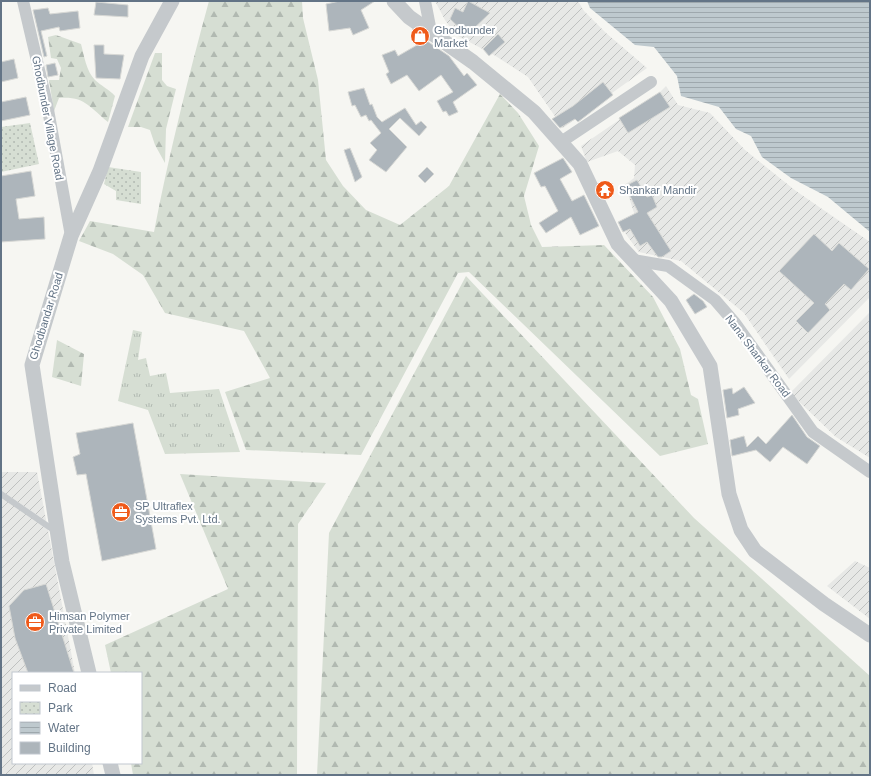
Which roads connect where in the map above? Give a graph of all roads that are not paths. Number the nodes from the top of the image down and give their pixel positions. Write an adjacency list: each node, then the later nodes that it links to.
1 (23, 1): 8 (street, Ghodbunder Village Road)
2 (172, 1): 8 (street, Ghodbandar Road)
3 (394, 1): 5 (street)
4 (425, 1): 5 (street)
5 (431, 32): 7 (street)
6 (651, 82): 7 (street)
7 (561, 142): 9 (street)
8 (71, 236): 12 (street, Ghodbandar Road)
9 (634, 260): 10 (street, Nana Shankar Road); 13 (street)
10 (870, 472)
11 (1, 494): 12 (lane)
12 (58, 533): 14 (street, Ghodbandar Road)
13 (870, 635)
14 (89, 672)

